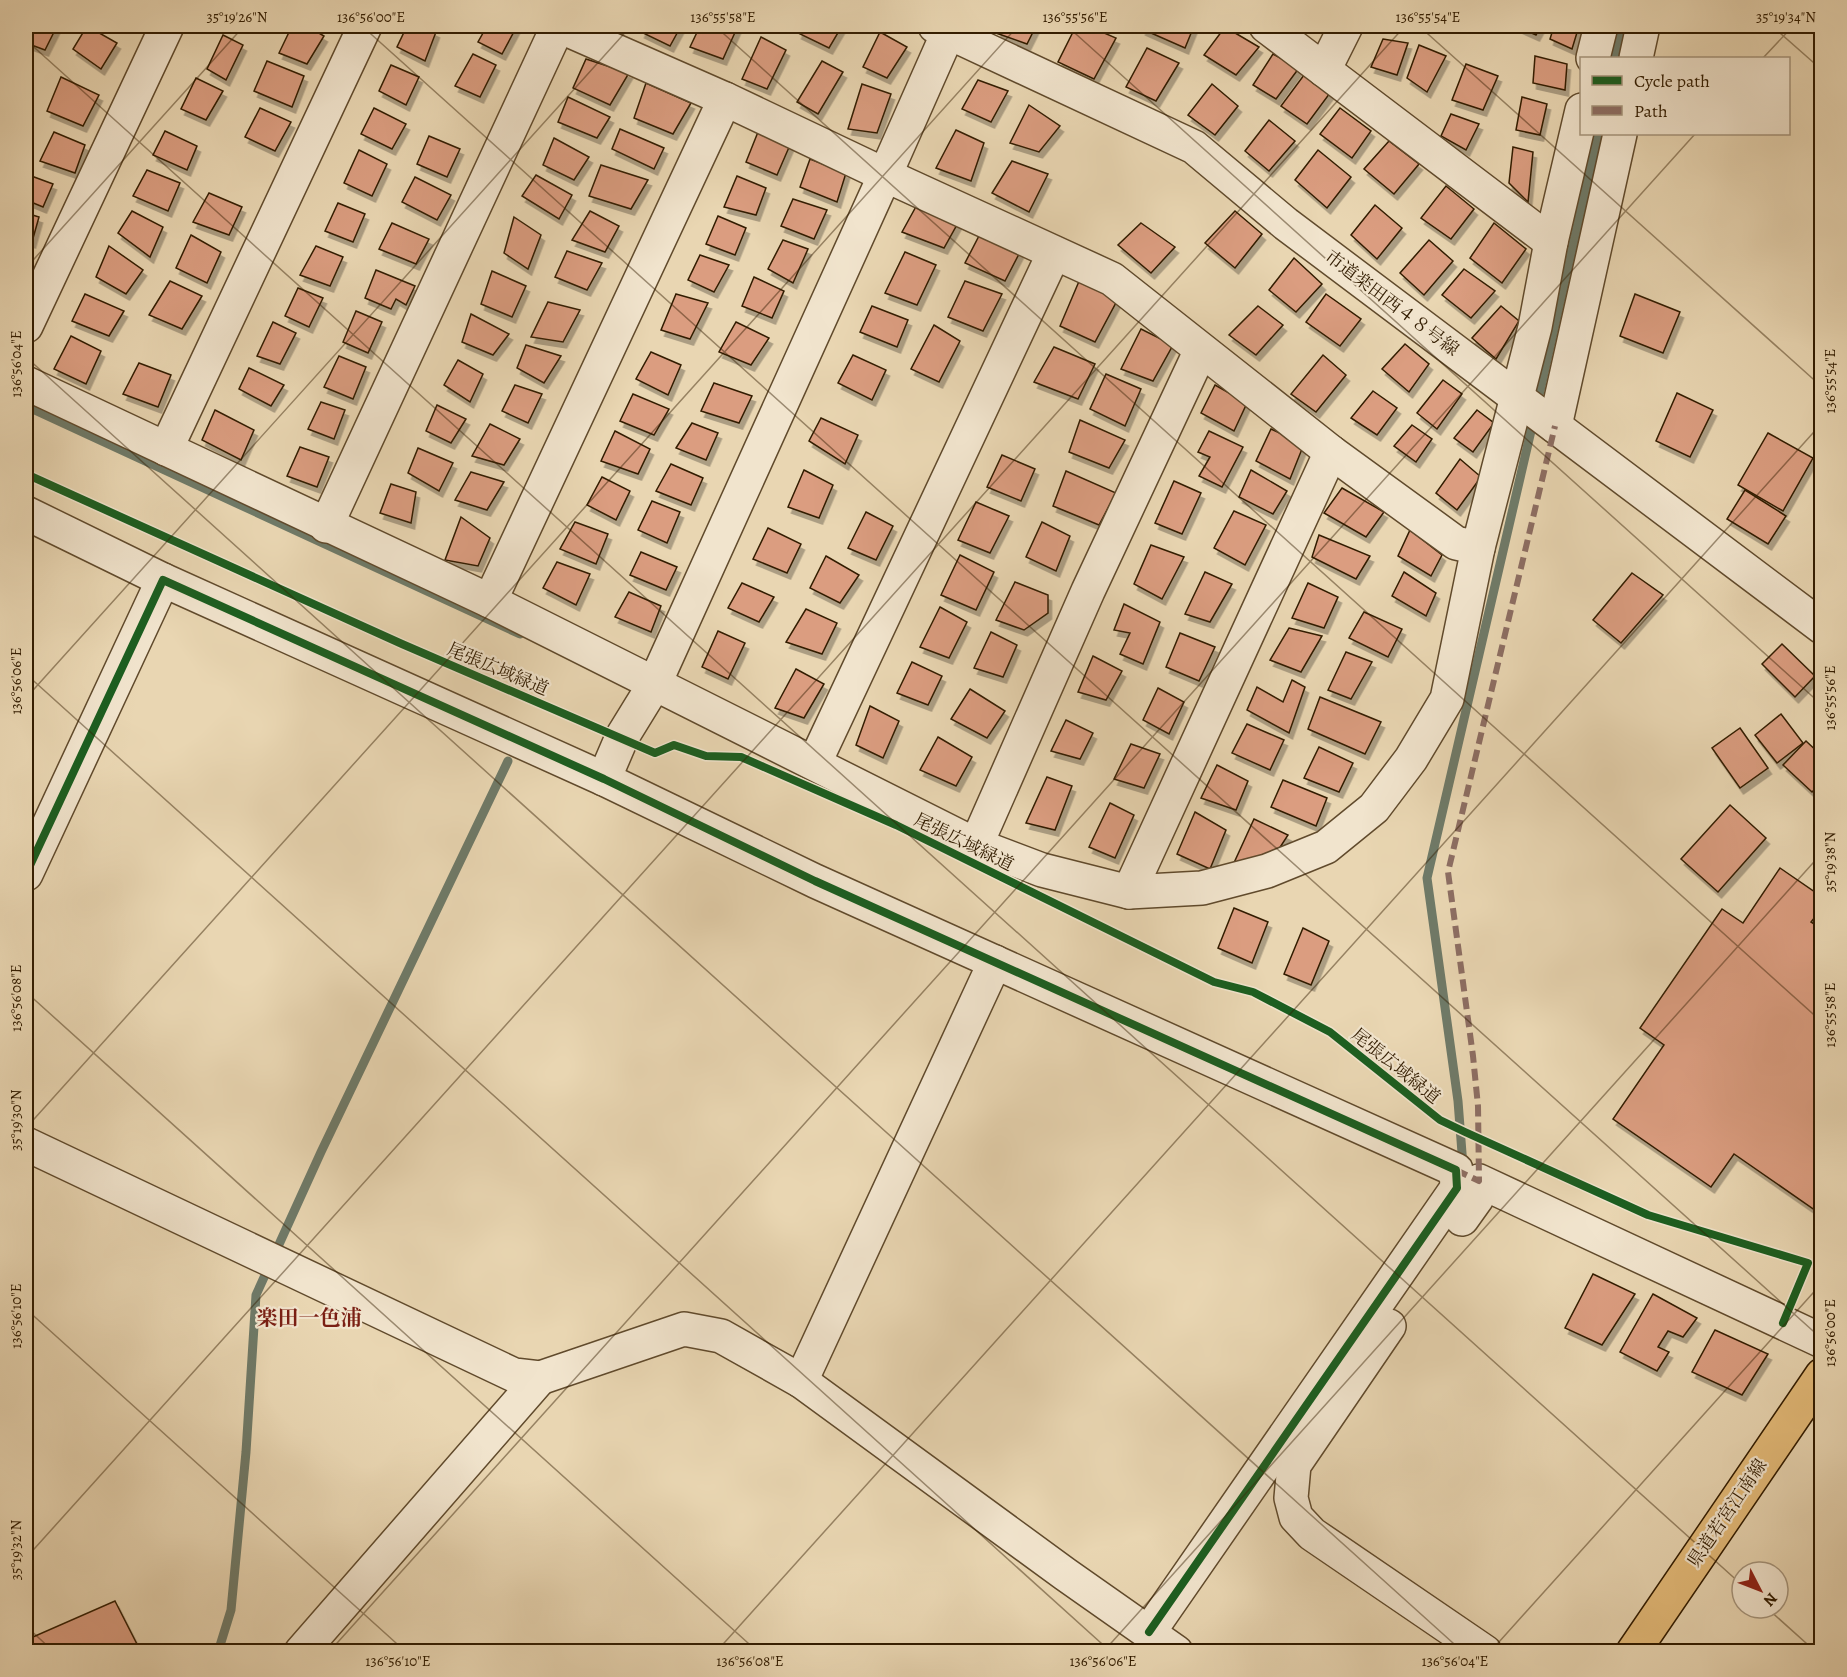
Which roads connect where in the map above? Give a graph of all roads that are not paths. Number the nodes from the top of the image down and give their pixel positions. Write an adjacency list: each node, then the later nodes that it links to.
1 (167, 26): 18 (street)
2 (365, 26): 23 (street)
3 (558, 26): 12 (street); 26 (street)
4 (1266, 26): 11 (street)
5 (1346, 26): 11 (street)
6 (1601, 26): 9 (street)
7 (1643, 26): 10 (street)
8 (945, 28): 15 (street); 21 (street, 市道楽田西４８号線)
9 (1593, 57)
10 (1636, 57)
11 (1324, 70): 16 (street)
12 (724, 99): 15 (street); 29 (street)
13 (1580, 114): 16 (street)
14 (1620, 135): 22 (street)
15 (885, 175): 17 (street); 31 (street)
16 (1551, 243): 21 (street)
17 (1054, 253): 19 (street); 32 (street)
18 (26, 326)
19 (1201, 350): 24 (street); 34 (street)
20 (26, 383): 23 (street)
21 (1517, 396): 22 (street, 市道楽田西４８号線); 27 (street)
22 (1555, 426): 30 (street, 市道楽田西４８号線)
23 (166, 449): 26 (street)
24 (1331, 452): 27 (street); 36 (street)
25 (26, 513): 28 (street)
26 (326, 526): 29 (street)
27 (1478, 548): 36 (street)
28 (163, 580): 33 (street); 35 (street)
29 (490, 601): 31 (street)
30 (1821, 627)
31 (654, 685): 32 (street); 33 (street)
32 (815, 762): 34 (street)
33 (604, 780): 37 (street)
34 (976, 845): 36 (street)
35 (26, 874)
36 (1129, 892)
37 (995, 962): 42 (street); 43 (street)
38 (26, 1144): 41 (street)
39 (1821, 1341): 46 (street)
40 (1821, 1375): 47 (main road, 県道若宮江南線)
41 (540, 1378): 42 (street); 44 (street)
42 (801, 1381): 43 (street)
43 (1149, 1632): 45 (street)
44 (301, 1652)
45 (1176, 1652)
46 (1485, 1652)
47 (1633, 1652)

